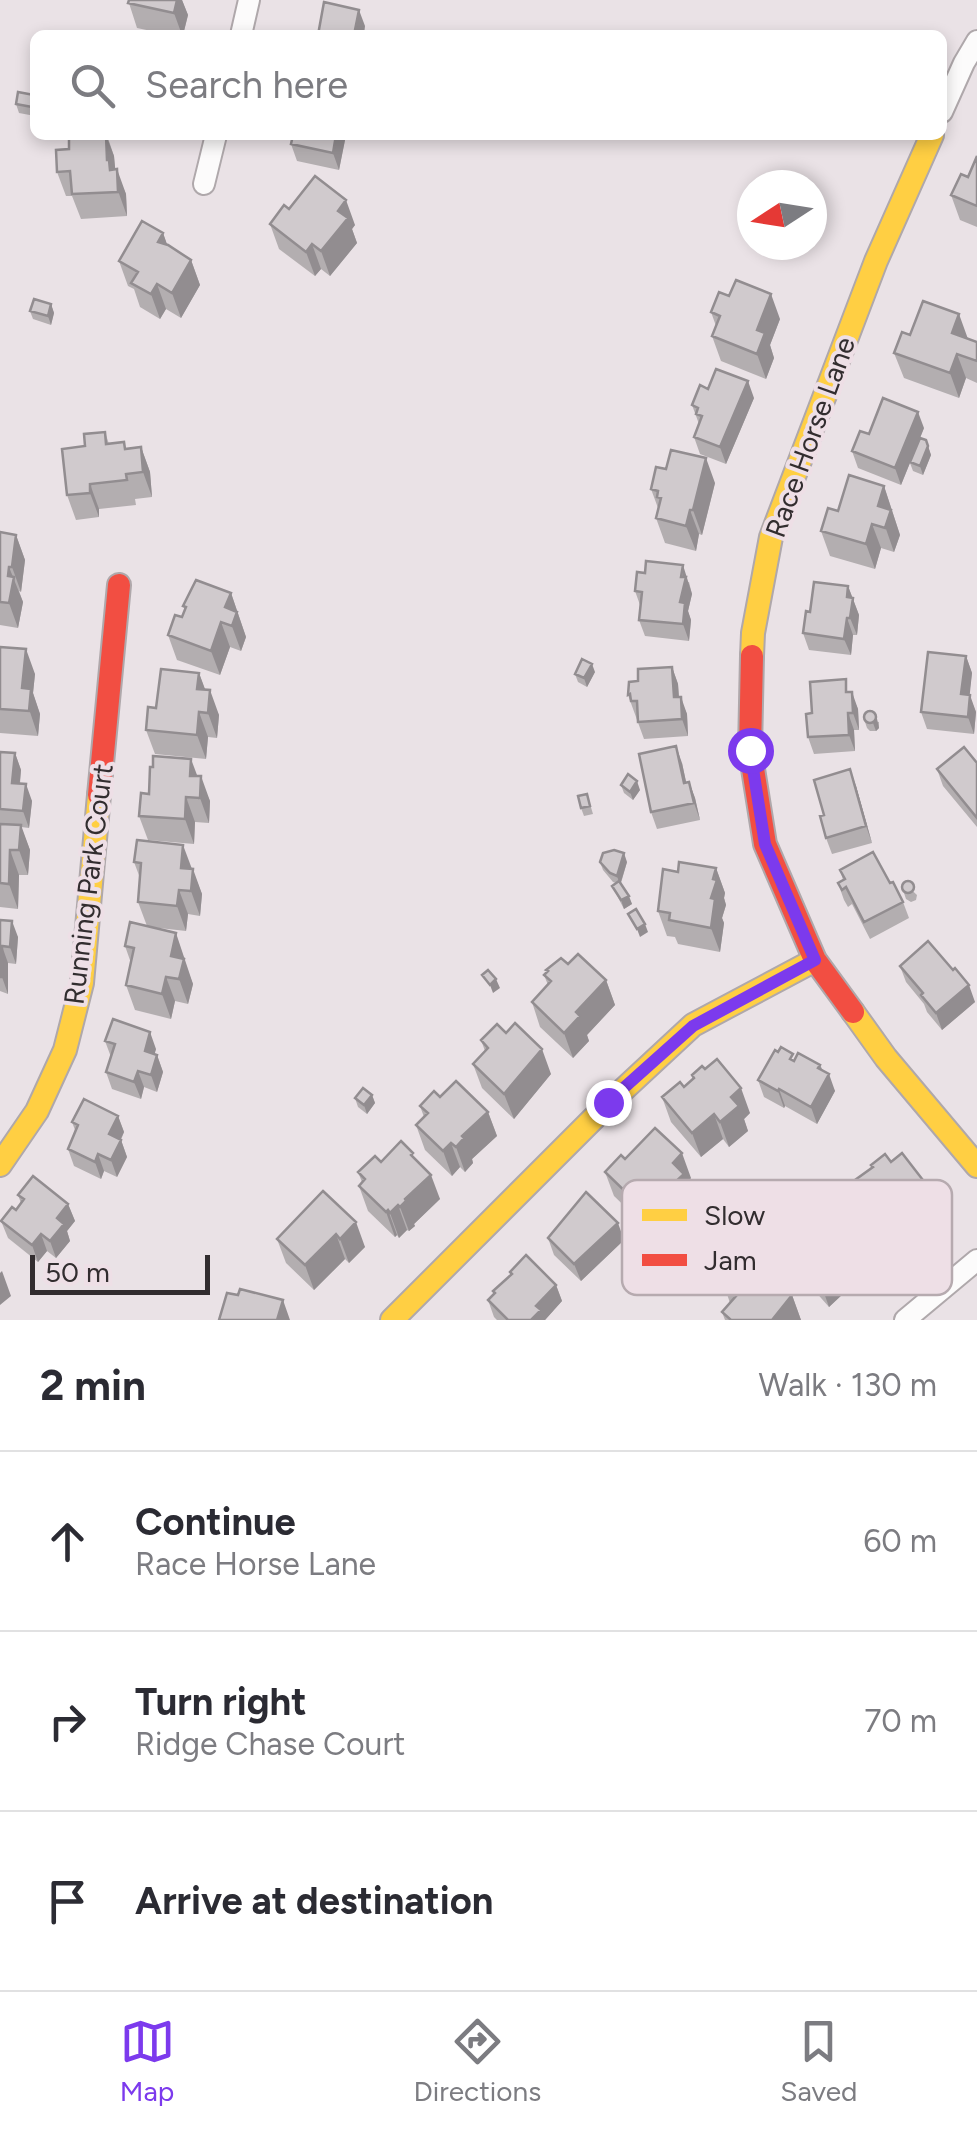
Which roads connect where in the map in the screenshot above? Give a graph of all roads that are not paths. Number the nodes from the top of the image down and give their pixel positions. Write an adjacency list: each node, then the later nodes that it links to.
1 (250, 0): 2 (street)
2 (242, 30)
3 (977, 41): 4 (street)
4 (947, 101)
5 (215, 140): 7 (street)
6 (930, 140): 9 (street, Race Horse Lane)
7 (204, 184)
8 (119, 585): 10 (street, Running Park Court)
9 (815, 960): 11 (street, Race Horse Lane); 15 (street)
10 (0, 1166)
11 (977, 1166)
12 (977, 1260): 13 (street)
13 (952, 1281)
14 (935, 1295): 16 (street)
15 (392, 1320)
16 (905, 1320)

